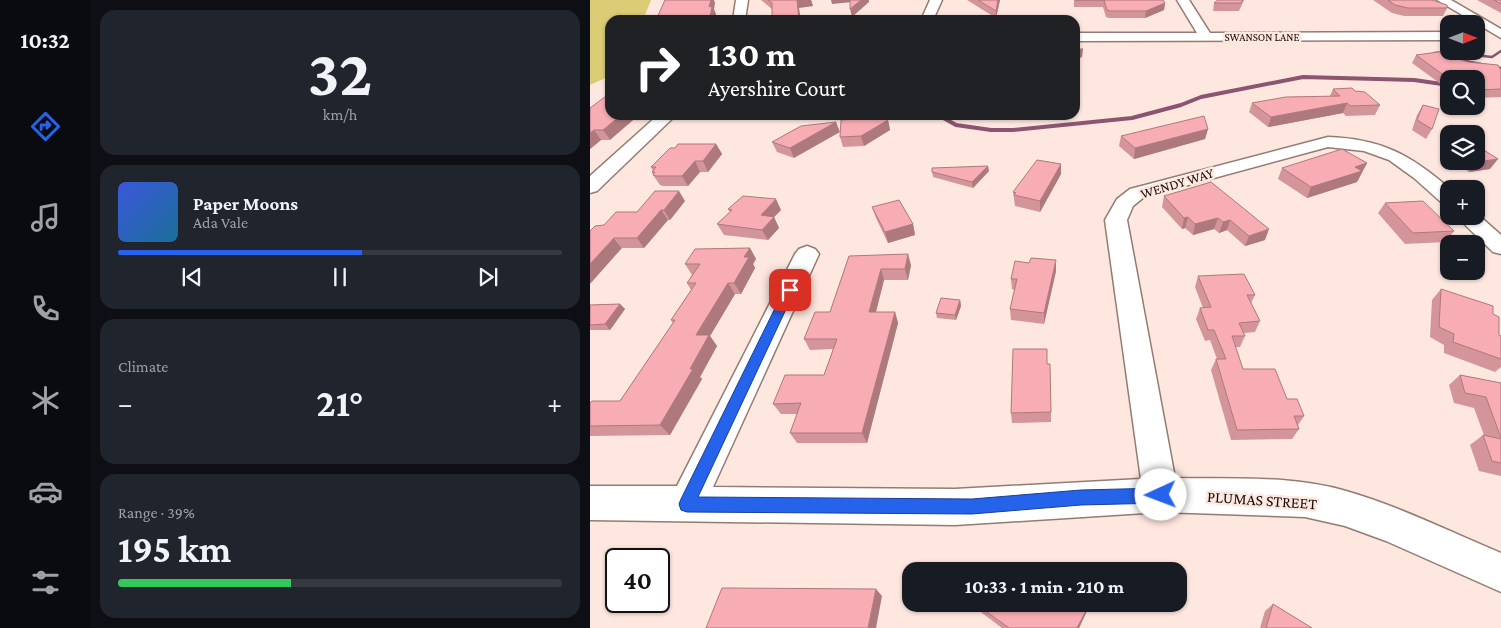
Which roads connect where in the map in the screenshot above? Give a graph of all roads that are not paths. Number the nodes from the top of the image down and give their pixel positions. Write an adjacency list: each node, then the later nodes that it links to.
1 (742, 0): 5 (street)
2 (936, 0): 6 (street)
3 (1183, 0): 11 (street)
4 (1443, 0): 8 (street)
5 (740, 15)
6 (929, 15)
7 (1485, 35): 8 (street)
8 (1501, 35)
9 (1440, 36): 11 (street, SWANSON LANE)
10 (1080, 37): 11 (street, SWANSON LANE)
11 (1206, 37)
12 (663, 120): 13 (street)
13 (590, 187)
14 (1440, 191): 18 (street, WENDY WAY)
15 (1477, 225): 16 (street)
16 (1501, 248)
17 (807, 254): 20 (street)
18 (1161, 495): 20 (street, PLUMAS STREET); 21 (street, PLUMAS STREET)
19 (590, 503): 20 (street, PLUMAS STREET)
20 (687, 504)
21 (1501, 573)

